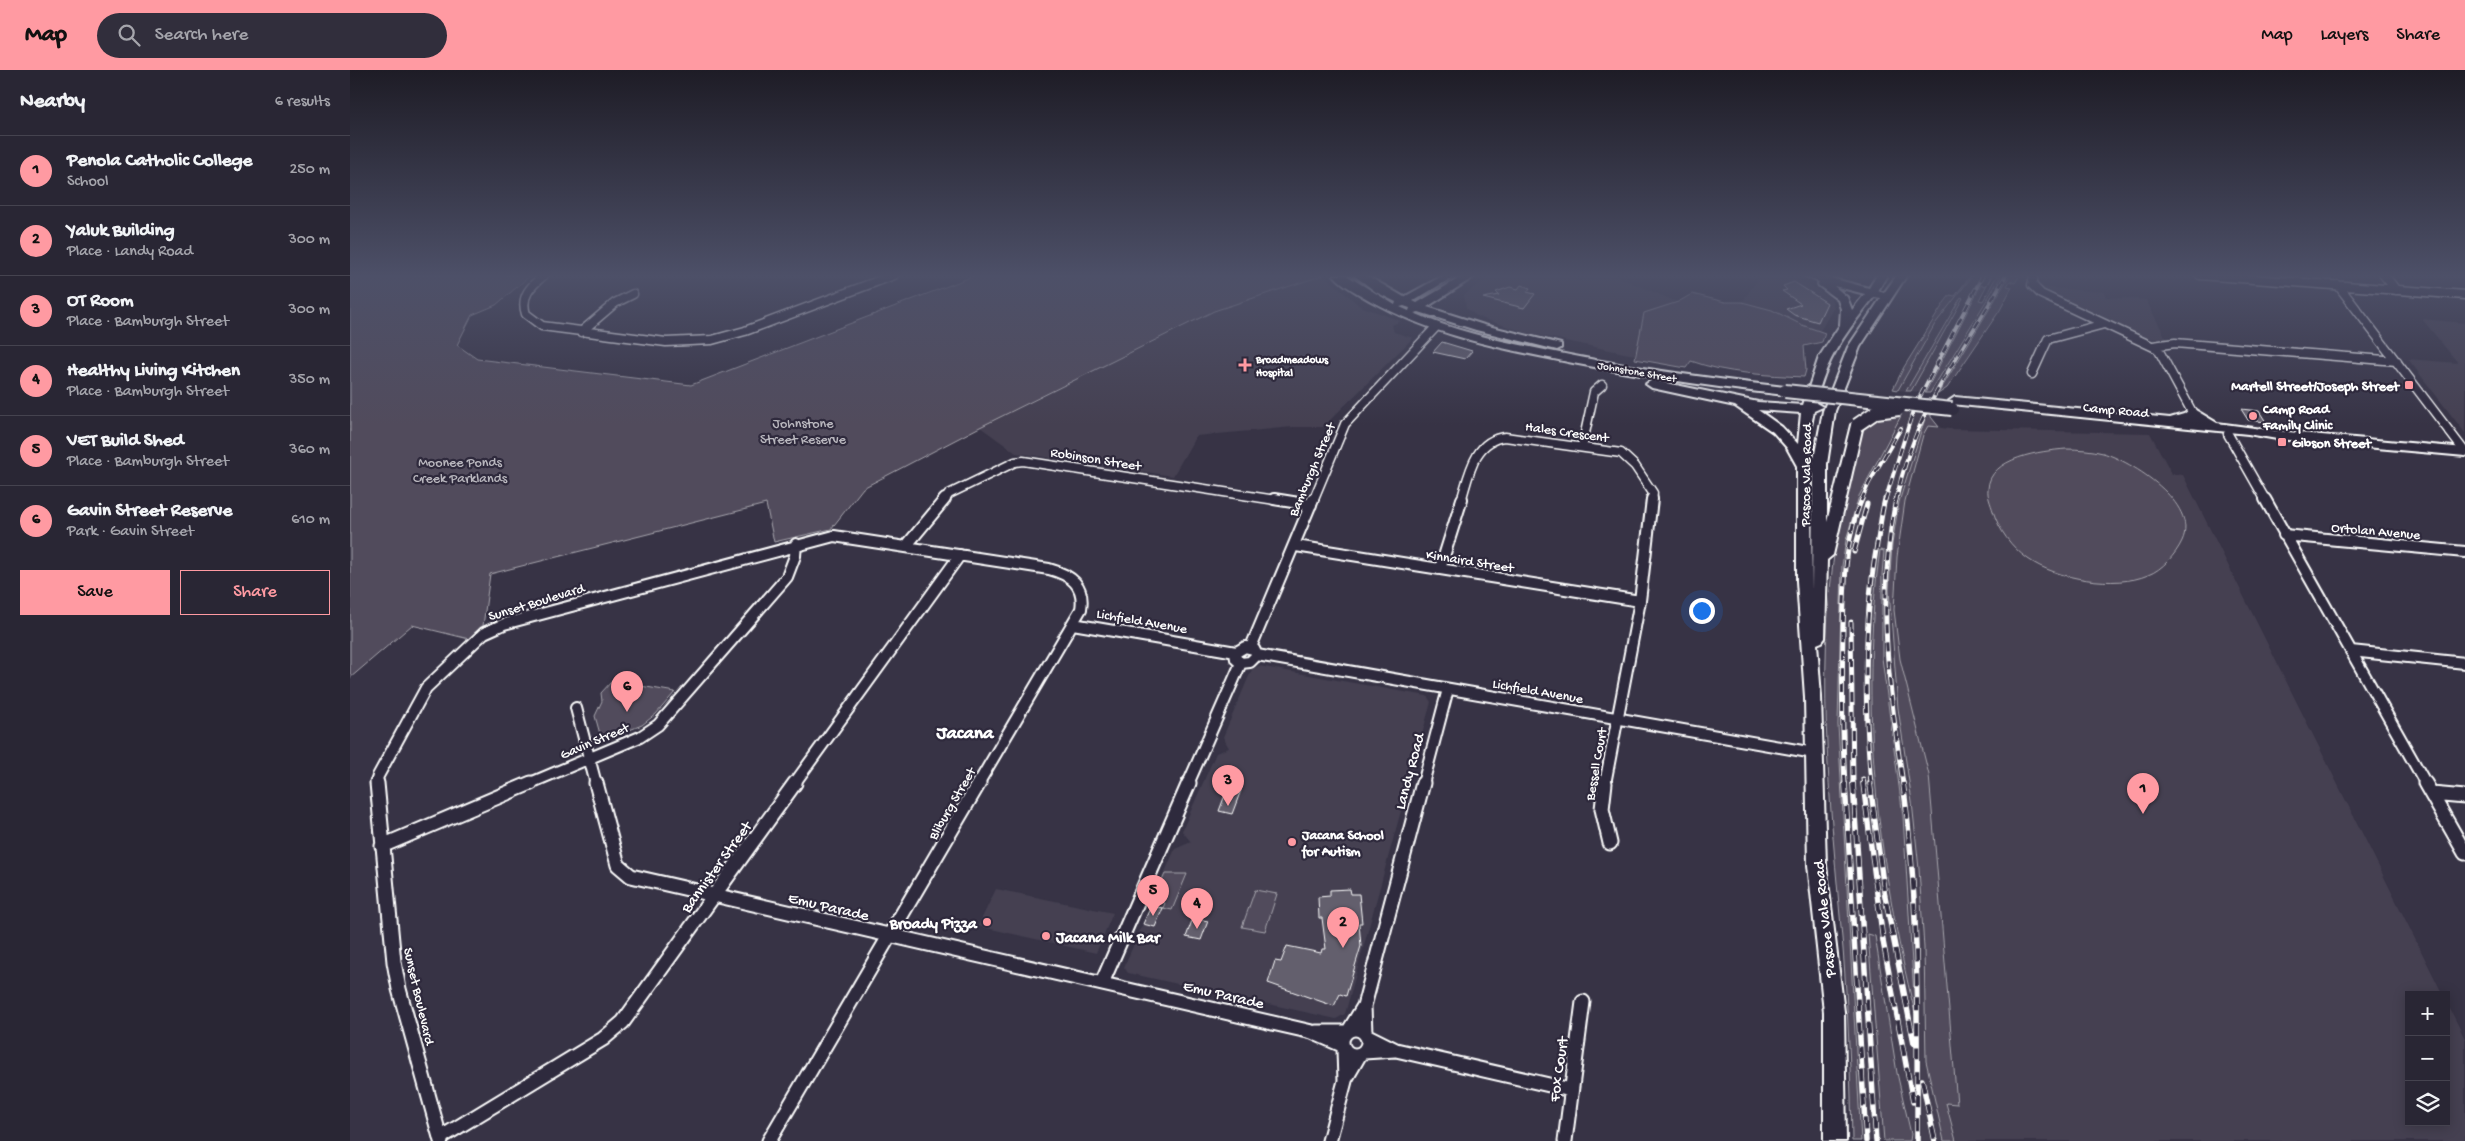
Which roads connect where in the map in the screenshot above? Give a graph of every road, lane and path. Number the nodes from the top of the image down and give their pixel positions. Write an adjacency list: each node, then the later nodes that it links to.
1 (541, 325): 12 (street)
2 (589, 325): 12 (street)
3 (761, 325): 12 (street)
4 (1430, 325): 11 (main road, Johnstone Street)
5 (1471, 325): 13 (main road, Johnstone Street)
6 (1844, 325): 24 (main road, Pascoe Vale Road)
7 (1869, 325): 21 (main road, Pascoe Vale Road)
8 (2100, 325): 18 (street)
9 (2106, 325): 15 (street)
10 (2369, 325): 17 (street)
11 (1436, 327): 14 (main road, Johnstone Street); 31 (street, Bamburgh Street)
12 (581, 332)
13 (1499, 333): 16 (main road); 20 (main road, Johnstone Street)
14 (1482, 341): 16 (main road, Johnstone Street); 22 (main road)
15 (2153, 346): 17 (street); 25 (street)
16 (1558, 357): 20 (main road, Johnstone Street)
17 (2397, 361): 29 (street)
18 (2032, 374)
19 (1602, 385): 28 (street)
20 (1786, 387): 23 (main road, Johnstone Street, bridge)
21 (1836, 393): 24 (main road); 39 (main road, Pascoe Vale Road)
22 (1719, 399): 24 (main road); 30 (main road)
23 (1954, 405): 26 (main road, Camp Road); 27 (main road, Camp Road); 39 (main road, bridge)
24 (1808, 408): 30 (main road, Pascoe Vale Road)
25 (2192, 412): 26 (main road); 27 (main road)
26 (2167, 423): 27 (main road, Camp Road)
27 (2225, 431): 29 (main road, Camp Road); 32 (street)
28 (1582, 447): 38 (street, Hales Crescent); 40 (street, Hales Crescent)
29 (2465, 452)
30 (1803, 465): 47 (main road, Pascoe Vale Road)
31 (1311, 505): 34 (street, Robinson Street); 35 (street, Bamburgh Street)
32 (2284, 535): 36 (street, Ortolan Avenue); 43 (street)
33 (796, 544): 34 (street, Sunset Boulevard); 51 (street, Gavin Street); 55 (street, Sunset Boulevard)
34 (907, 545): 37 (street, Sunset Boulevard)
35 (1296, 546): 38 (street, Kinnaird Street); 42 (street, Bamburgh Street)
36 (2465, 552)
37 (960, 555): 41 (street, Bliburg Street); 57 (street, Bannister Street)
38 (1440, 569): 40 (street, Kinnaird Street)
39 (1820, 580): 47 (main road, Pascoe Vale Road)
40 (1640, 601): 49 (street, Hales Crescent)
41 (1073, 624): 44 (street, Lichfield Avenue); 58 (street, Bliburg Street)
42 (1254, 651): 44 (street); 44 (street); 46 (street, Lichfield Avenue)
43 (2351, 651): 45 (street); 52 (street)
44 (1239, 657): 59 (street)
45 (2465, 663)
46 (1448, 689): 49 (street, Lichfield Avenue); 61 (street, Landy Road)
47 (1813, 697): 50 (main road, Pascoe Vale Road)
48 (576, 708): 51 (street, Emu Parade)
49 (1618, 719): 50 (street, Lichfield Avenue); 54 (street, Bessell Court)
50 (1814, 753): 73 (main road, Pascoe Vale Road)
51 (590, 758): 55 (street, Gavin Street); 57 (street, Emu Parade)
52 (2432, 794): 53 (street); 56 (street)
53 (2465, 798)
54 (1610, 843)
55 (382, 846): 68 (street, Sunset Boulevard)
56 (2465, 853)
57 (713, 897): 58 (street, Emu Parade); 68 (street, Bannister Street)
58 (890, 936): 59 (street, Emu Parade); 69 (street, Bliburg Street)
59 (1102, 983): 63 (street, Emu Parade)
60 (1584, 1002): 67 (street, Fox Court)
61 (1364, 1006): 62 (street, Landy Road); 63 (street, Landy Road)
62 (1366, 1034): 63 (street); 64 (street); 65 (street)
63 (1346, 1039): 65 (street); 66 (street)
64 (1396, 1050): 65 (street); 67 (street)
65 (1362, 1053): 66 (street)
66 (1345, 1081): 71 (street)
67 (1571, 1090): 72 (street, Fox Court)
68 (441, 1139)
69 (770, 1141): 70 (street)
70 (774, 1141)
71 (1329, 1141)
72 (1565, 1141)
73 (1835, 1141)

